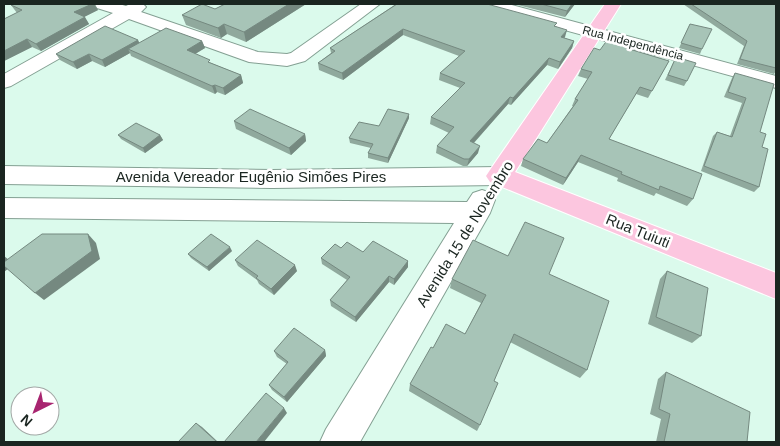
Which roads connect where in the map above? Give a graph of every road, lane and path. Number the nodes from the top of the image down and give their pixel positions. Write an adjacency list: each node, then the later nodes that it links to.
1 (103, 4): 6 (street)
2 (142, 4): 6 (street)
3 (372, 4): 6 (street)
4 (490, 4): 7 (street, Rua Independência)
5 (613, 4): 7 (main road, Avenida 15 de Novembro)
6 (125, 12): 8 (street)
7 (595, 33): 9 (street, Rua Independência); 12 (main road, Avenida 15 de Novembro)
8 (4, 82)
9 (776, 82)
10 (4, 175): 11 (street, Avenida Vereador Eugênio Simões Pires)
11 (59, 176): 13 (street, Avenida Vereador Eugênio Simões Pires); 15 (street)
12 (499, 176): 13 (street, Avenida Vereador Eugênio Simões Pires); 17 (street, Avenida 15 de Novembro); 18 (main road, Rua Tuiuti)
13 (272, 179): 16 (street)
14 (4, 208): 15 (street)
15 (38, 208): 16 (street)
16 (267, 210): 17 (street)
17 (476, 213): 19 (street, Avenida 15 de Novembro)
18 (776, 286)
19 (339, 442)

